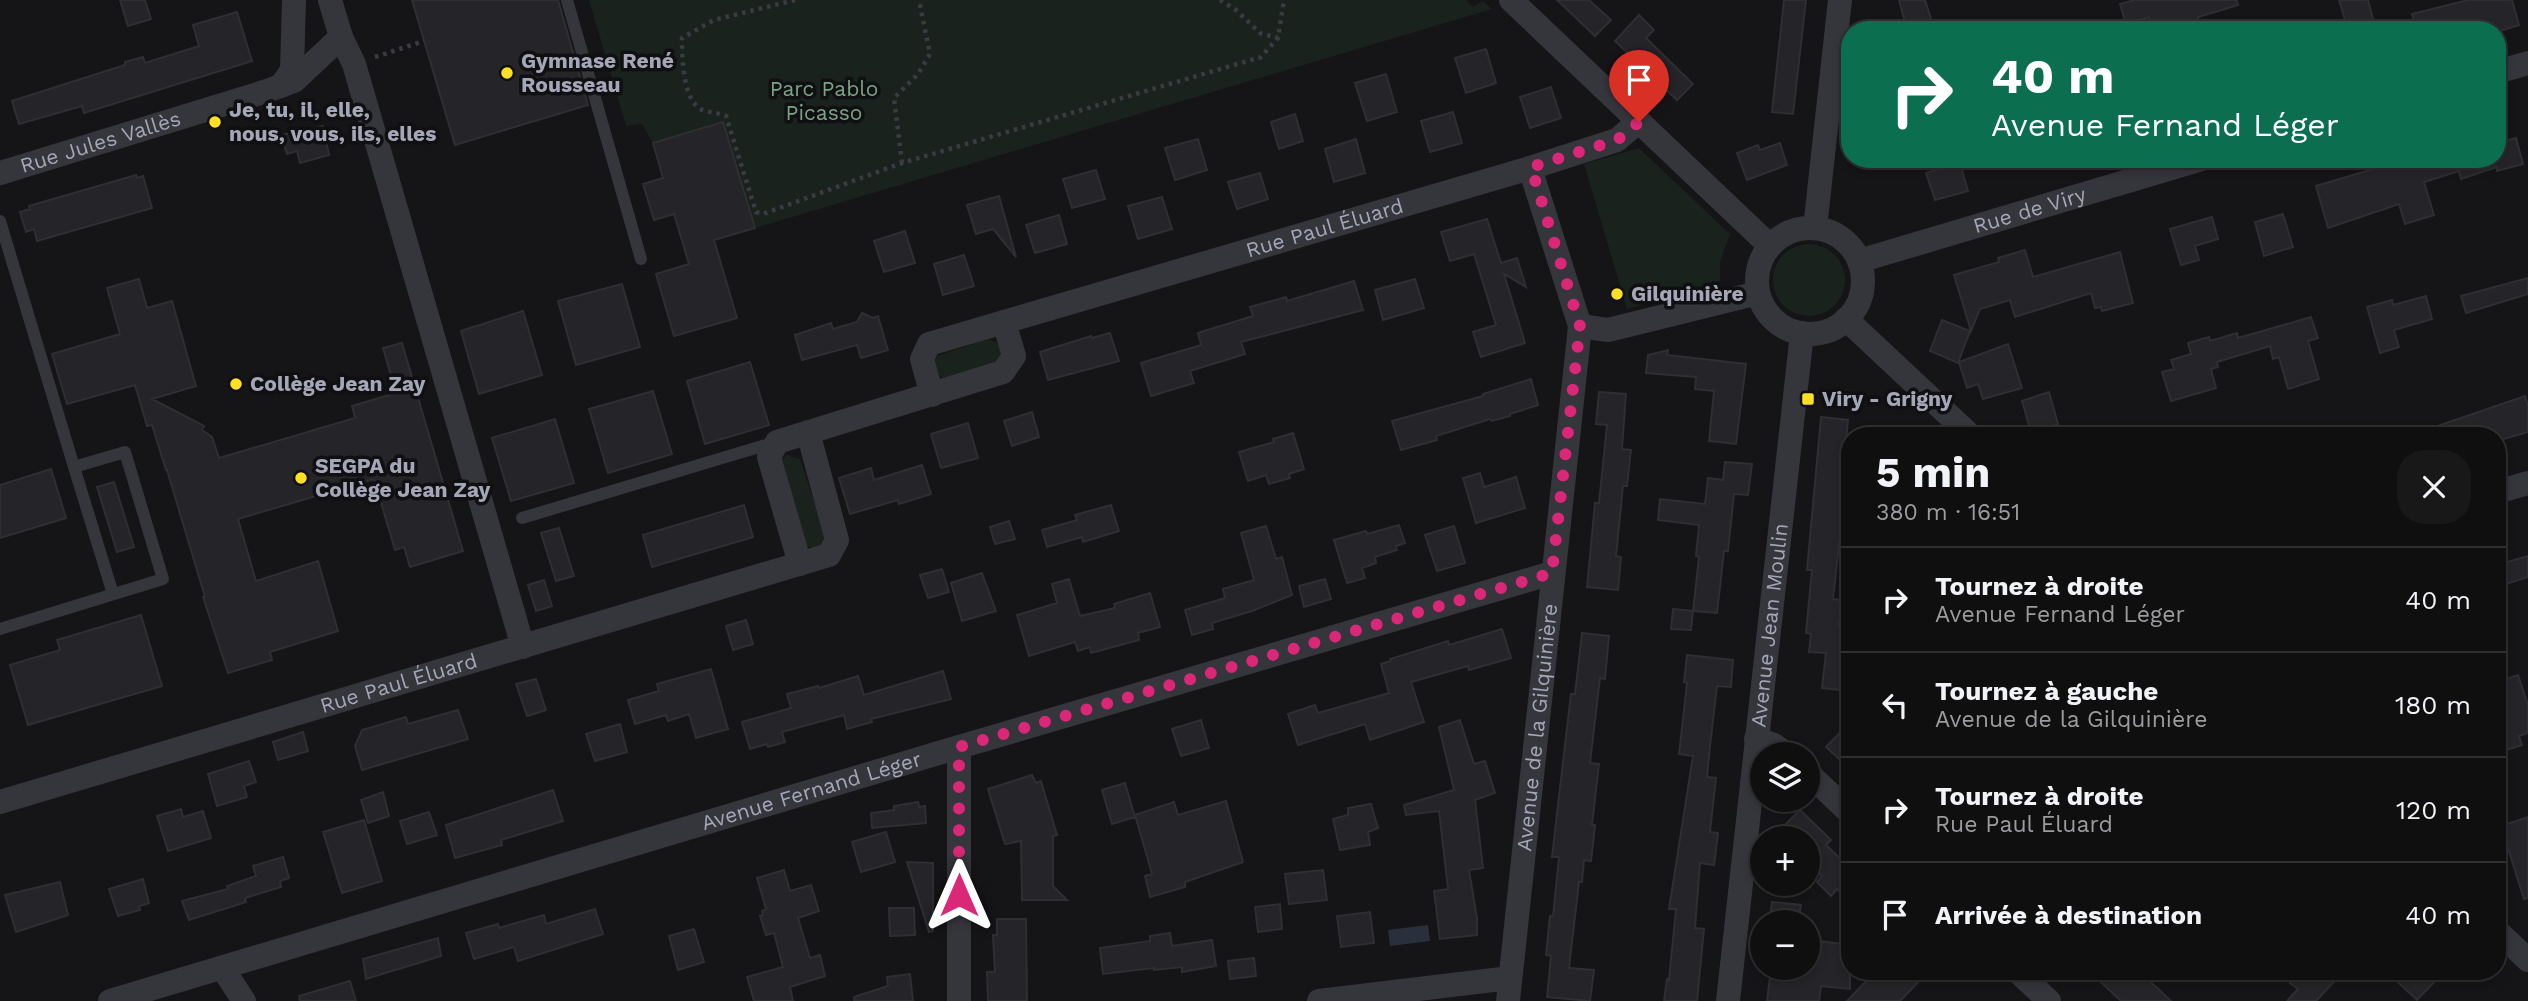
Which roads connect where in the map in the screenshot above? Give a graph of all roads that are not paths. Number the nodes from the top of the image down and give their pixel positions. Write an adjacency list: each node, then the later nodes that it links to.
1 (294, 0): 9 (street)
2 (330, 0): 6 (street)
3 (567, 0): 17 (lane)
4 (1511, 0): 10 (street)
5 (1840, 0): 15 (street)
6 (341, 37): 9 (street, Rue Jules Vallès); 36 (street)
7 (2528, 63): 8 (street)
8 (2506, 69)
9 (281, 86): 13 (street, Rue Jules Vallès)
10 (1639, 122): 11 (street, Rue Paul Éluard); 16 (street)
11 (1531, 167): 21 (street, Rue Paul Éluard); 22 (street, Avenue de la Gilquinière)
12 (2172, 168): 18 (street, Rue de Viry)
13 (0, 173)
14 (0, 221): 28 (lane)
15 (1815, 228): 16 (street); 18 (street)
16 (1770, 246): 19 (street)
17 (641, 259)
18 (1859, 261): 20 (street)
19 (1758, 293): 22 (street); 23 (street)
20 (1846, 319): 23 (street); 25 (street)
21 (1004, 322): 24 (street); 24 (street, Rue Paul Éluard)
22 (1580, 326): 33 (street, Avenue de la Gilquinière)
23 (1802, 333): 37 (street, Avenue Jean Moulin)
24 (932, 395): 26 (street)
25 (1961, 427)
26 (808, 432): 27 (street); 32 (street, Rue Paul Éluard)
27 (777, 442): 31 (lane); 32 (street)
28 (74, 467): 34 (lane); 34 (lane)
29 (2528, 483): 30 (street)
30 (2506, 489)
31 (522, 519)
32 (800, 564): 36 (street, Rue Paul Éluard)
33 (1552, 573): 39 (street, Avenue Fernand Léger); 47 (street, Avenue de la Gilquinière)
34 (113, 594): 35 (lane)
35 (0, 629)
36 (523, 647): 41 (street, Rue Paul Éluard)
37 (1756, 739): 38 (street); 52 (street, Avenue Jean Moulin)
38 (1764, 742)
39 (959, 747): 45 (street, Avenue Fernand Léger); 50 (street)
40 (1820, 784): 42 (street)
41 (0, 802)
42 (1841, 804)
43 (2506, 939): 44 (street)
44 (2528, 960)
45 (223, 968): 48 (street, Avenue Fernand Léger); 49 (street)
46 (2027, 980): 53 (street)
47 (1509, 990): 51 (street)
48 (110, 1001)
49 (244, 1001)
50 (959, 1001)
51 (1319, 1001)
52 (1728, 1001)
53 (2049, 1001)

